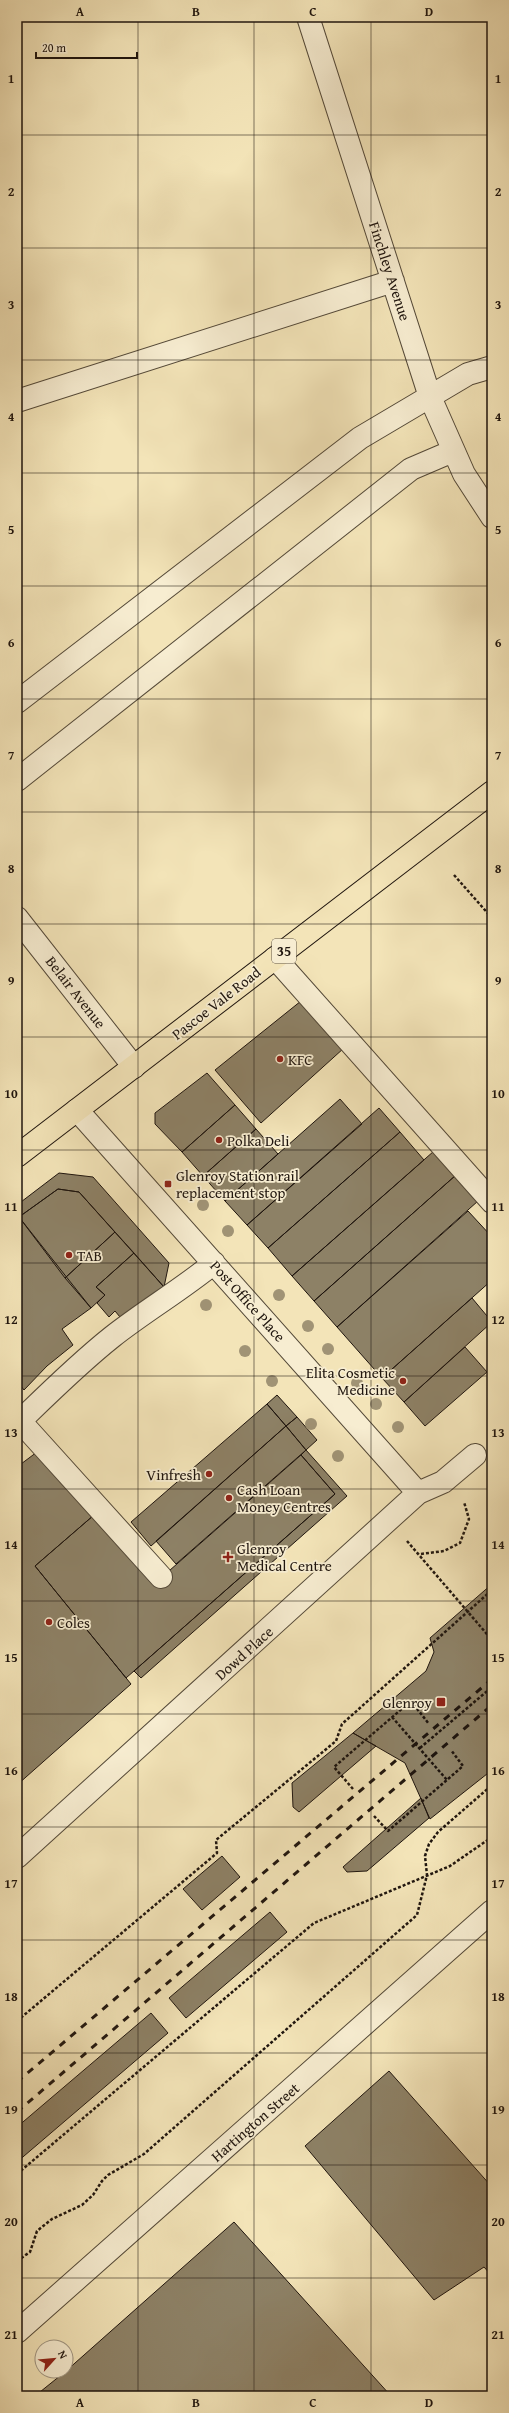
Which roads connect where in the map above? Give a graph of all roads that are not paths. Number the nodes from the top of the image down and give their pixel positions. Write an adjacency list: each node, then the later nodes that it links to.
1 (308, 17): 2 (street, Finchley Avenue)
2 (393, 281): 4 (street, Finchley Avenue); 5 (street)
3 (492, 367): 4 (street)
4 (430, 397): 6 (street, Finchley Avenue); 8 (street)
5 (17, 401)
6 (453, 451): 7 (street, Finchley Avenue); 9 (street)
7 (492, 516)
8 (17, 702)
9 (17, 780)
10 (492, 792): 12 (main road, Pascoe Vale Road / 35)
11 (17, 918): 13 (street, Belair Avenue)
12 (275, 958): 13 (main road, Pascoe Vale Road / 35); 16 (street)
13 (134, 1067): 14 (main road, Pascoe Vale Road / 35)
14 (77, 1110): 15 (main road, Pascoe Vale Road / 35); 17 (street, Post Office Place)
15 (17, 1156)
16 (492, 1202)
17 (214, 1263): 18 (street); 20 (street, Post Office Place)
18 (18, 1422): 21 (street)
19 (474, 1455): 20 (street, Dowd Place)
20 (418, 1493): 22 (street, Dowd Place)
21 (161, 1577)
22 (17, 1857)
23 (492, 1911): 24 (street, Hartington Street)
24 (17, 2332)

